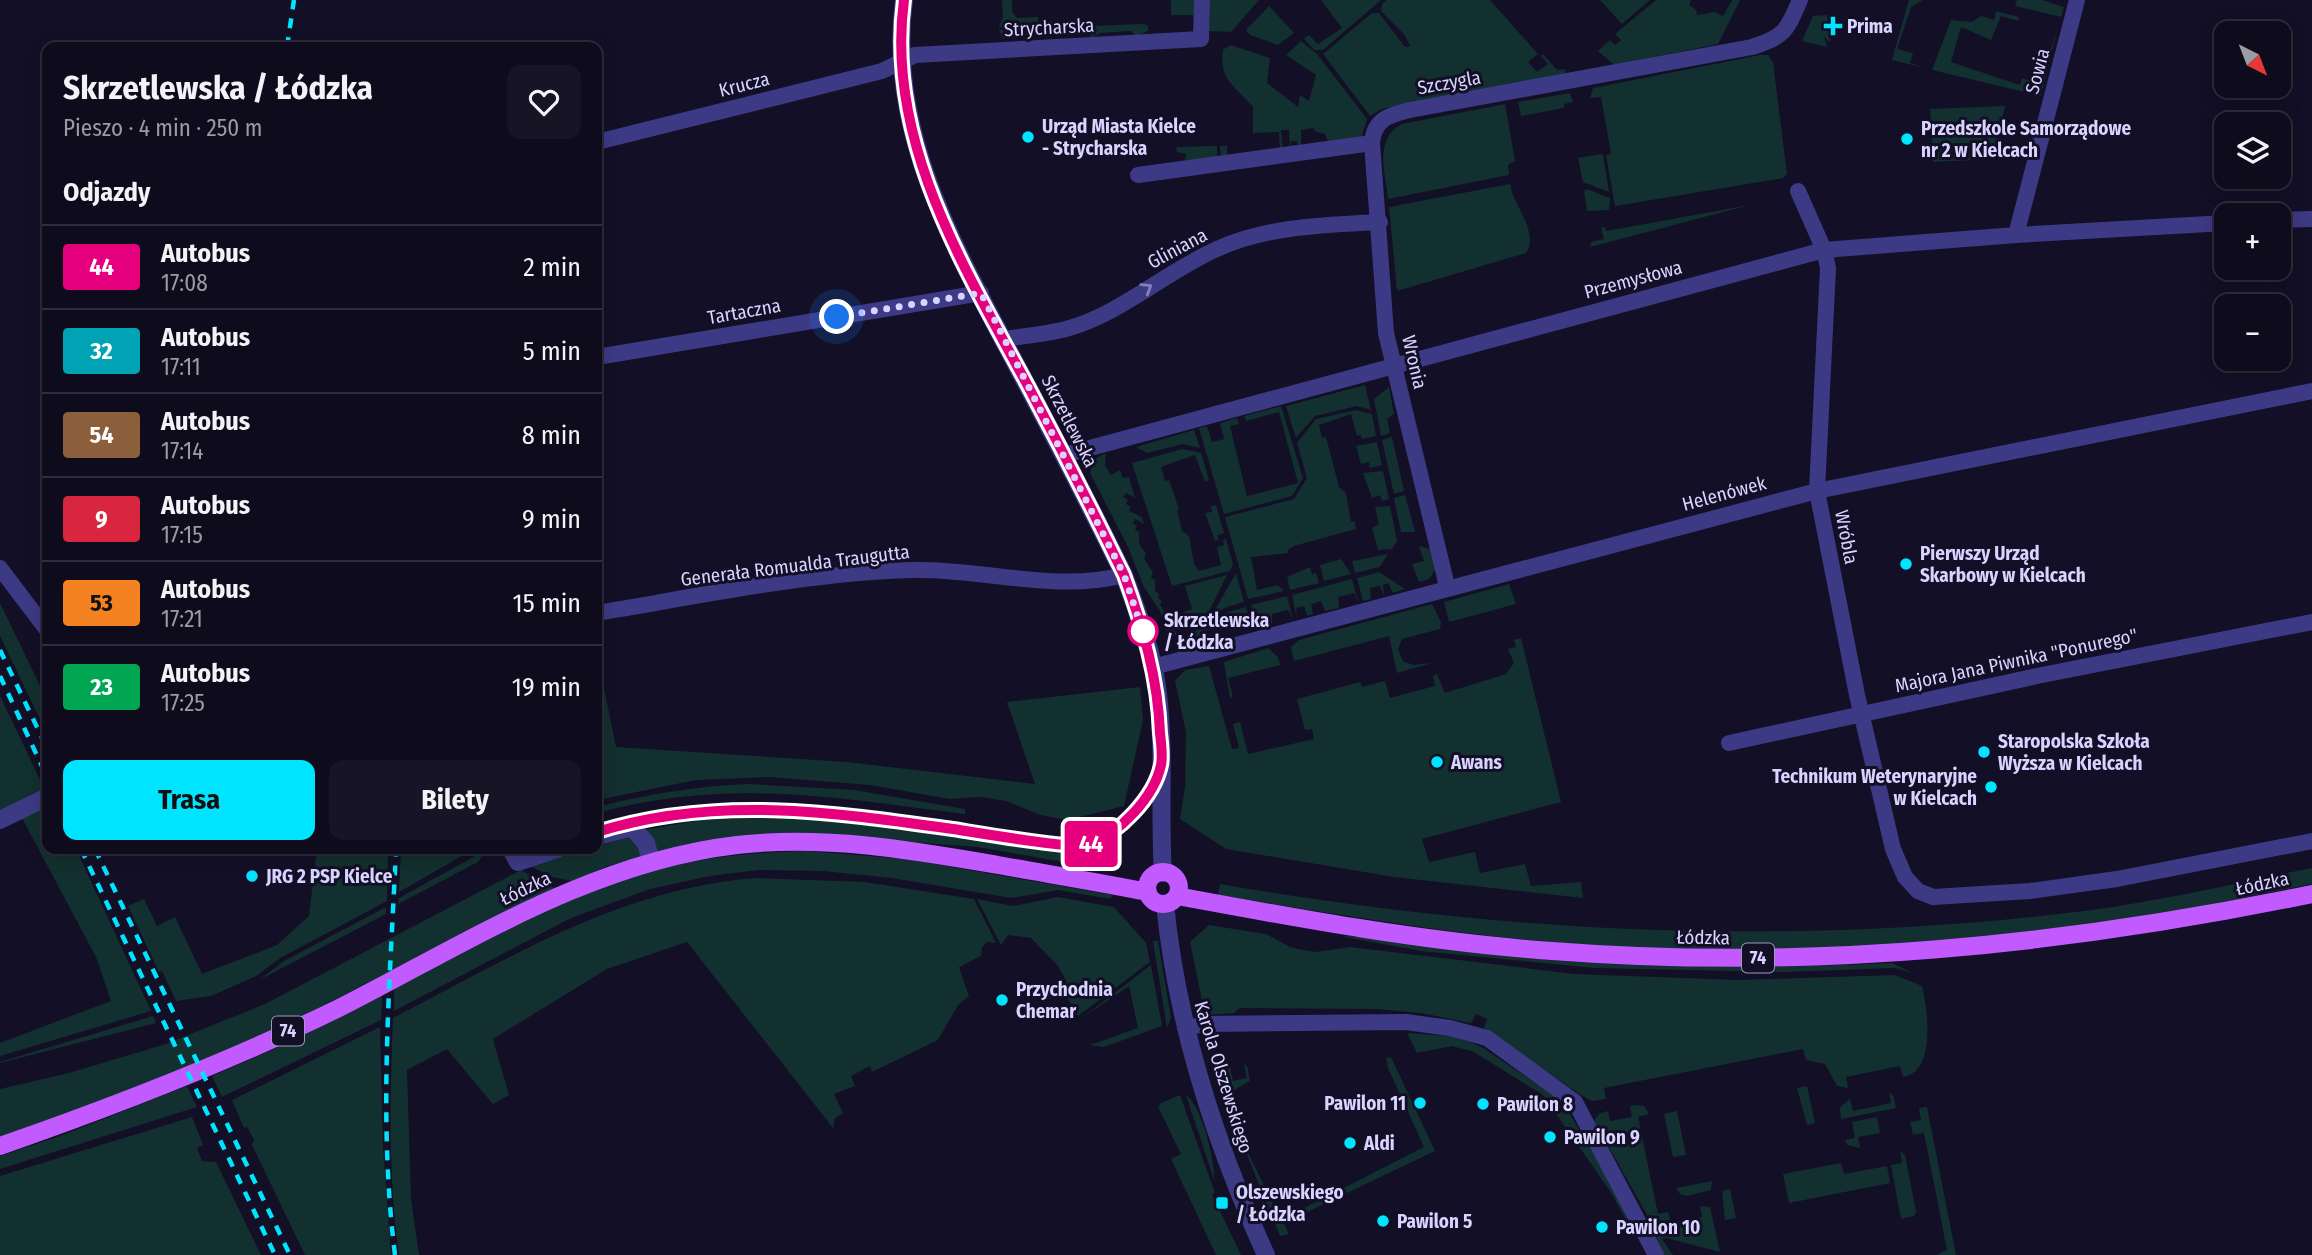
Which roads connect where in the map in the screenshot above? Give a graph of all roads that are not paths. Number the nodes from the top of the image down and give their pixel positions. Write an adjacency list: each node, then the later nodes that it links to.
1 (904, 0): 5 (street, Skrzetlewska)
2 (1202, 0): 5 (street, Strycharska)
3 (1800, 0): 7 (street, Szczygla)
4 (2077, 0): 14 (street, Sowia)
5 (900, 61): 6 (street, Krucza); 16 (street, Skrzetlewska)
6 (602, 141)
7 (1372, 143): 8 (street); 12 (street, Wronia)
8 (1138, 175)
9 (1798, 191): 15 (street, Wróbla)
10 (2312, 219): 11 (street)
11 (2291, 220)
12 (1380, 222): 17 (street, Gliniana, one-way to 12); 19 (street, Wronia)
13 (2214, 224): 14 (street, Przemysłowa)
14 (2016, 234): 15 (street, Przemysłowa)
15 (1824, 250): 19 (street, Przemysłowa); 22 (street, Wróbla)
16 (981, 293): 17 (street, Skrzetlewska); 18 (street, Tartaczna)
17 (1003, 339): 21 (street, Skrzetlewska)
18 (602, 356)
19 (1393, 365): 21 (street, Przemysłowa); 25 (street, Wronia)
20 (2312, 391): 22 (street, Helenówek)
21 (1064, 455): 24 (street, Skrzetlewska)
22 (1816, 491): 25 (street, Helenówek); 30 (street, Wróbla)
23 (0, 568): 28 (street)
24 (1124, 575): 26 (street, Generała Romualda Traugutta); 29 (street, Skrzetlewska)
25 (1447, 586): 29 (street, Helenówek)
26 (602, 612)
27 (2312, 622): 30 (street, Majora Jana Piwnika "Ponurego")
28 (42, 623)
29 (1153, 667): 39 (street, Skrzetlewska)
30 (1862, 714): 31 (street, Majora Jana Piwnika "Ponurego"); 35 (street, Wróbla)
31 (1729, 743)
32 (42, 799): 33 (street)
33 (0, 820)
34 (602, 835): 38 (street)
35 (2312, 841)
36 (513, 854): 37 (street)
37 (542, 854)
38 (651, 862): 40 (main road, Łódzka / 74); 44 (main road, Łódzka / 74)
39 (1163, 873): 40 (main road); 42 (main road)
40 (1148, 892): 42 (main road, 74)
41 (2312, 894): 42 (main road, Łódzka / 74)
42 (1171, 900): 43 (street, Karola Olszewskiego)
43 (1185, 1028): 45 (street, Karola Olszewskiego); 46 (street)
44 (0, 1146)
45 (1266, 1255)
46 (1656, 1255)

